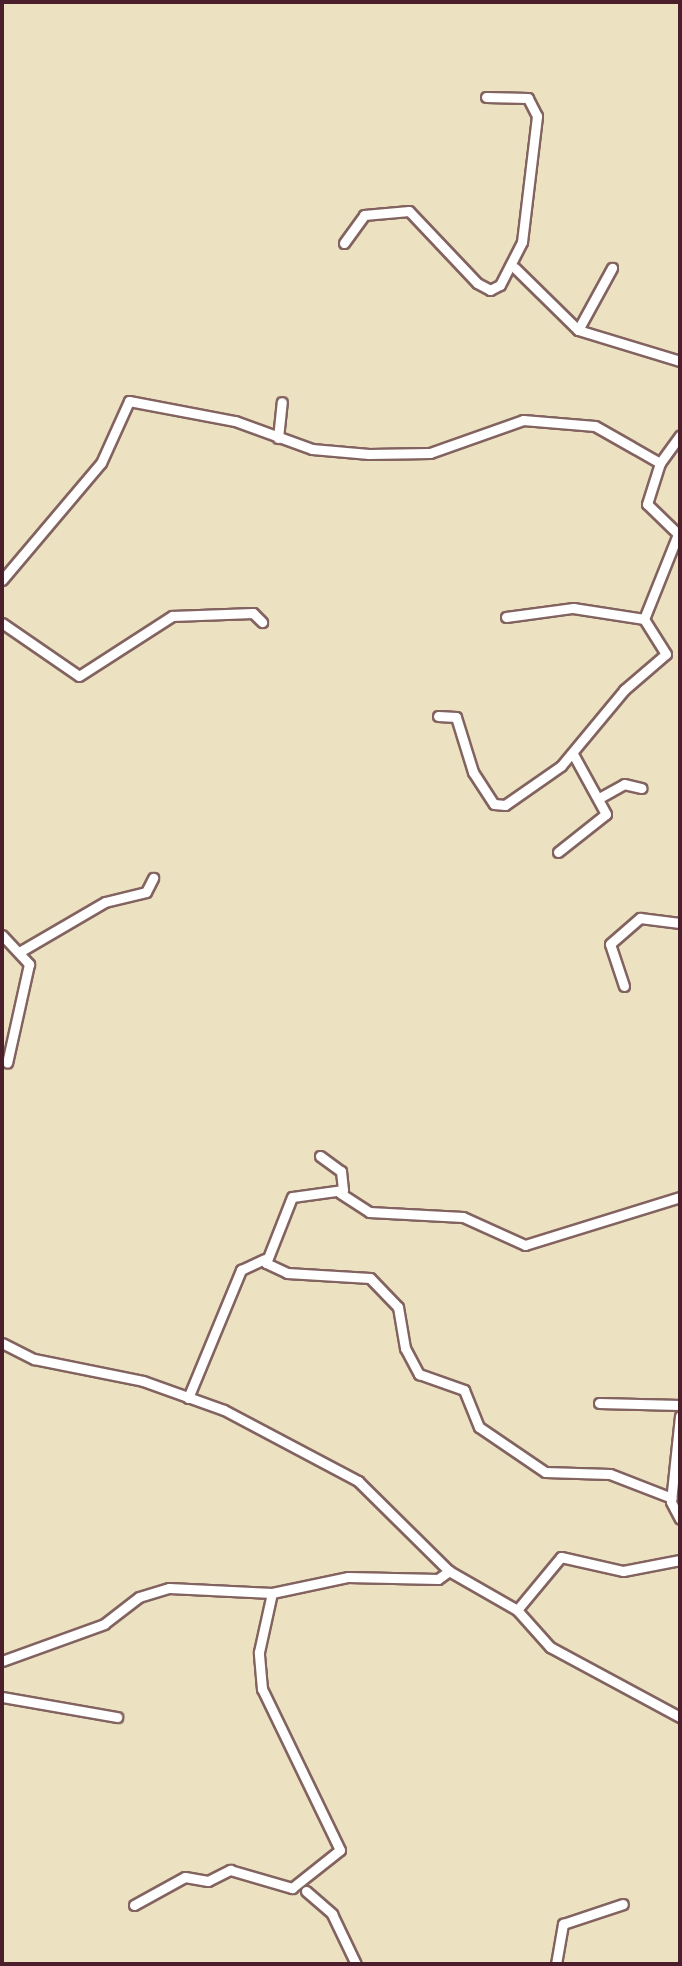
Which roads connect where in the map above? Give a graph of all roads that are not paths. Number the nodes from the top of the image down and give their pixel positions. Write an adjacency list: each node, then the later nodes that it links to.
1 (486, 97): 3 (street)
2 (344, 243): 3 (street)
3 (515, 268): 5 (street)
4 (612, 268): 5 (street)
5 (578, 330): 6 (street)
6 (680, 361)
7 (282, 402): 9 (street)
8 (680, 435): 10 (street)
9 (278, 438): 10 (street); 11 (street)
10 (660, 463): 13 (street)
11 (2, 580)
12 (506, 617): 13 (street)
13 (644, 619): 17 (street)
14 (262, 622): 15 (street)
15 (2, 623)
16 (438, 716): 17 (street)
17 (573, 754): 19 (street)
18 (642, 788): 19 (street)
19 (601, 797): 20 (street)
20 (558, 852)
21 (153, 878): 24 (street)
22 (680, 923): 25 (street)
23 (2, 935): 24 (street)
24 (21, 951): 26 (street)
25 (624, 986)
26 (7, 1063)
27 (320, 1156): 28 (street)
28 (340, 1193): 29 (street); 30 (street)
29 (680, 1197)
30 (265, 1259): 32 (street); 36 (street)
31 (2, 1343): 32 (street)
32 (188, 1398): 39 (street)
33 (599, 1403): 34 (street)
34 (680, 1405)
35 (680, 1416): 36 (street)
36 (672, 1498): 37 (street)
37 (680, 1519)
38 (680, 1560): 41 (street)
39 (449, 1571): 40 (street); 41 (street)
40 (272, 1593): 42 (street); 48 (street)
41 (517, 1610): 45 (street)
42 (2, 1661)
43 (2, 1697): 44 (street)
44 (117, 1717)
45 (680, 1717)
46 (306, 1891): 49 (street)
47 (623, 1904): 50 (street)
48 (134, 1905)
49 (356, 1964)
50 (556, 1964)

